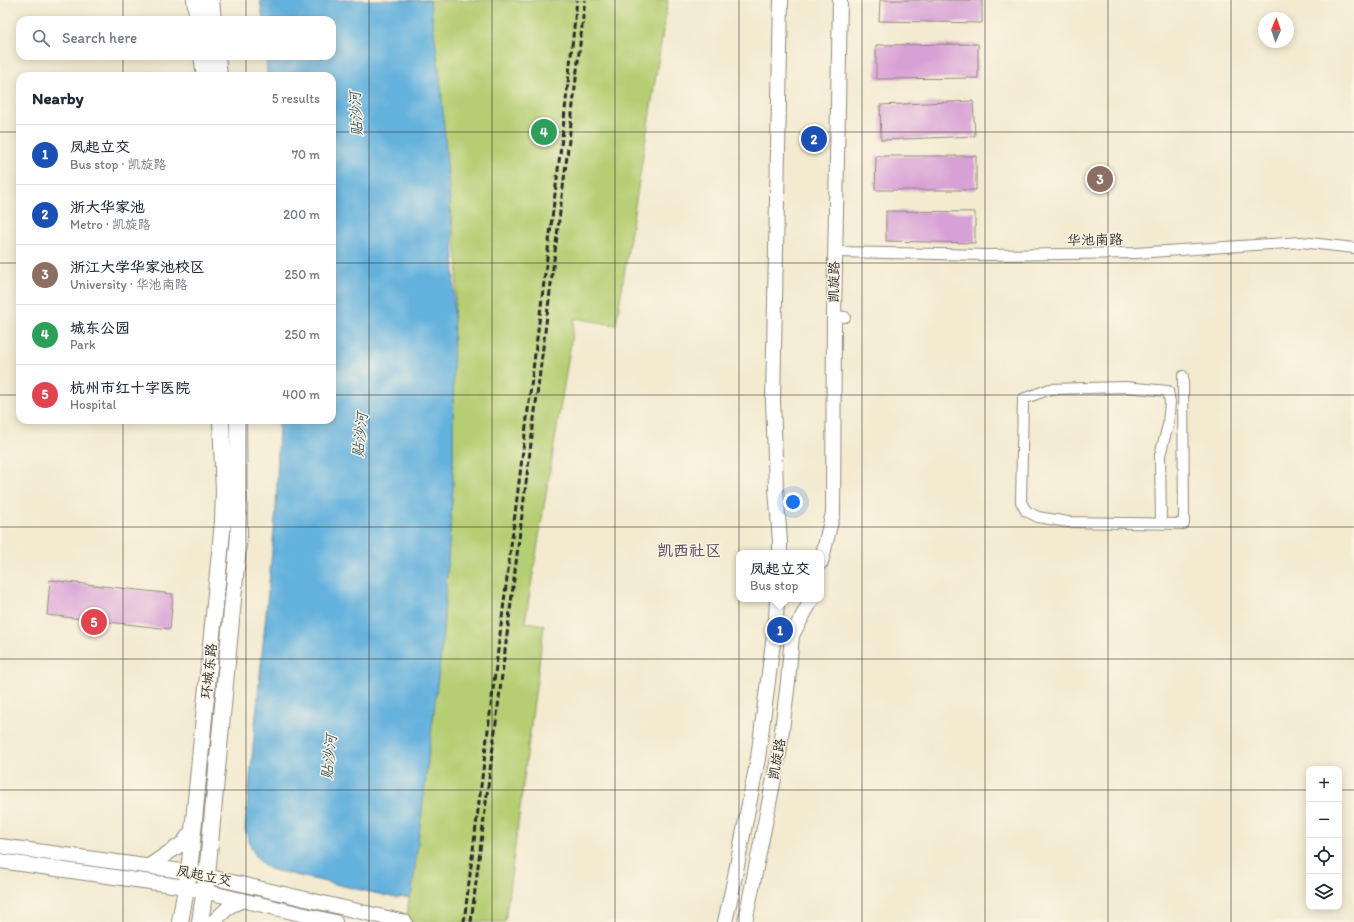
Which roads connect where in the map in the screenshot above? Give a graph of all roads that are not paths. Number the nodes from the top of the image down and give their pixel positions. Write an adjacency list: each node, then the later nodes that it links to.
1 (195, 0): 5 (main road)
2 (211, 0): 6 (main road)
3 (781, 0): 18 (main road)
4 (840, 0): 12 (main road, 凯旋路)
5 (197, 16)
6 (213, 16)
7 (203, 60): 9 (main road)
8 (217, 60): 10 (main road)
9 (204, 72)
10 (219, 72)
11 (1354, 248): 12 (street, 华池南路)
12 (835, 252): 19 (main road, 凯旋路)
13 (1183, 376): 17 (street)
14 (222, 424): 16 (main road, 环城东路)
15 (238, 424): 16 (main road, 环城东路)
16 (232, 492): 22 (main road, 环城东路); 27 (main road, 环城东路)
17 (1161, 523): 17 (street)
18 (780, 550)
19 (824, 550)
20 (777, 602): 34 (main road)
21 (810, 602): 35 (main road, 凯旋路)
22 (193, 829): 25 (main road); 26 (main road, 环城东路)
23 (0, 846): 25 (main road, 凤起立交)
24 (0, 861): 26 (main road, 凤起立交)
25 (149, 866): 26 (main road, 凤起立交)
26 (188, 879): 27 (main road, 凤起立交); 29 (main road, 环城东路)
27 (205, 883): 28 (main road, 凤起立交); 30 (main road, 环城东路); 33 (main road, 凤起立交)
28 (242, 900): 31 (main road); 32 (main road, 凤起立交)
29 (180, 922)
30 (200, 922)
31 (213, 922)
32 (335, 922)
33 (405, 922)
34 (725, 922)
35 (745, 922)

